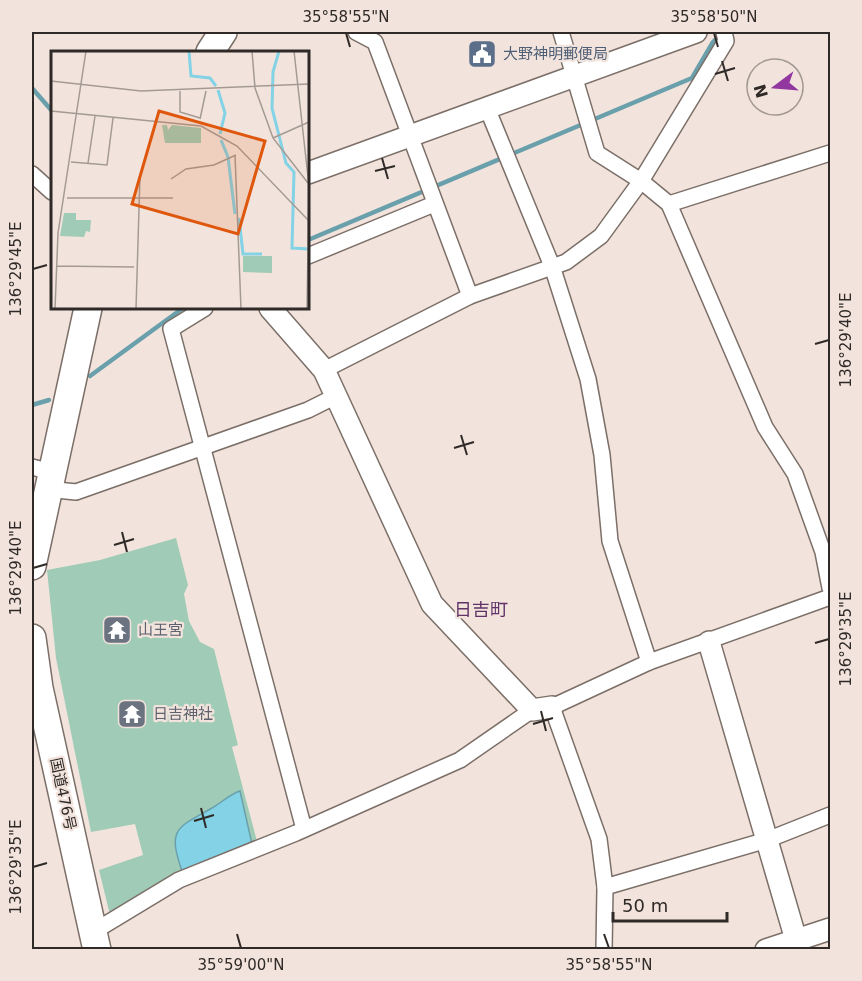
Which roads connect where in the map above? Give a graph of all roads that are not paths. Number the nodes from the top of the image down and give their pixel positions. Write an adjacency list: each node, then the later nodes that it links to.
1 (223, 32): 7 (highway)
2 (356, 32): 6 (street)
3 (561, 32): 8 (street)
4 (696, 32): 8 (street)
5 (724, 32): 14 (street)
6 (378, 37): 10 (street)
7 (211, 51)
8 (573, 77): 9 (street); 14 (street)
9 (487, 108): 10 (street); 19 (street)
10 (409, 137): 12 (street); 16 (street)
11 (831, 153): 17 (street)
12 (309, 173)
13 (32, 174): 15 (street)
14 (640, 181): 17 (street); 19 (street)
15 (51, 191)
16 (434, 204): 18 (street); 20 (street)
17 (669, 204): 29 (street)
18 (309, 256)
19 (552, 266): 20 (street); 33 (street)
20 (470, 296): 24 (street)
21 (87, 309): 27 (highway)
22 (203, 309): 26 (street)
23 (271, 309): 24 (street)
24 (324, 370): 25 (street)
25 (334, 397): 26 (street); 34 (street)
26 (202, 448): 27 (street); 36 (street)
27 (43, 476): 28 (highway)
28 (32, 566)
29 (831, 588)
30 (831, 597): 32 (street)
31 (32, 638): 40 (highway, 国道476号)
32 (710, 642): 33 (street); 37 (street)
33 (649, 662): 34 (street)
34 (542, 709): 36 (street); 38 (street)
35 (831, 814): 37 (street)
36 (304, 829): 40 (street)
37 (767, 840): 38 (street); 41 (street)
38 (605, 887): 42 (street)
39 (831, 929): 41 (street)
40 (95, 941)
41 (797, 944): 43 (street)
42 (604, 950)
43 (766, 950)

